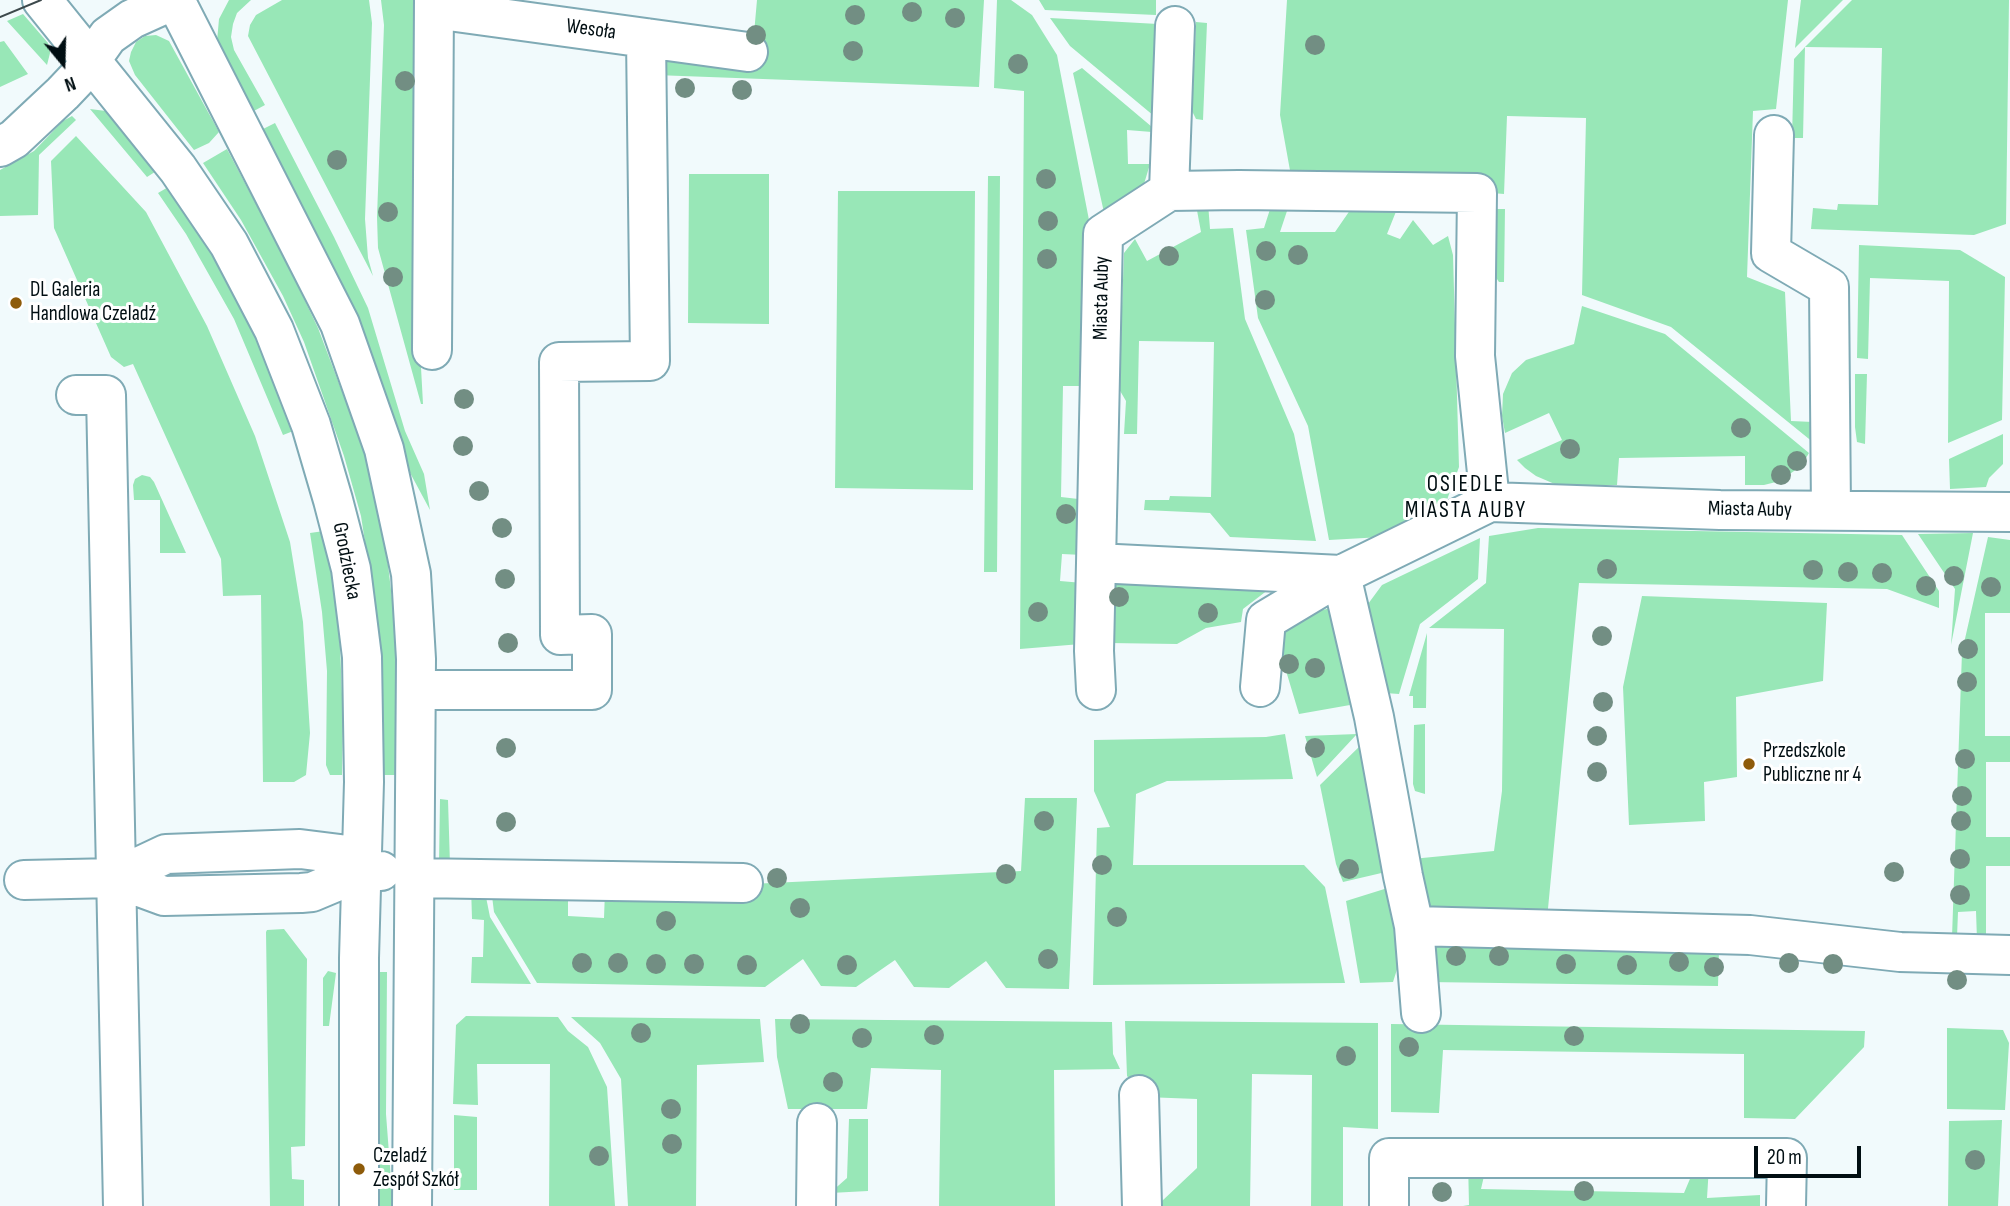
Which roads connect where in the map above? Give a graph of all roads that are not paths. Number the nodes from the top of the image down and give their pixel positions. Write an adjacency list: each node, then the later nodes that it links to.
1 (42, 0): 7 (street, Grodziecka)
2 (175, 0): 7 (street); 19 (street)
3 (434, 4): 5 (street, Wesoła); 11 (street)
4 (1175, 26): 10 (street)
5 (646, 38): 6 (street, Wesoła); 19 (street)
6 (748, 52)
7 (92, 60): 9 (street); 21 (street, Grodziecka)
8 (1774, 135): 14 (street)
9 (0, 146)
10 (1169, 191): 13 (street); 16 (street, Miasta Auby)
11 (432, 350)
12 (76, 395): 23 (street)
13 (1490, 502): 14 (street, Miasta Auby); 17 (street, Miasta Auby)
14 (1831, 510): 15 (street, Miasta Auby)
15 (2010, 512)
16 (1096, 563): 17 (street, Miasta Auby); 20 (street)
17 (1341, 575): 18 (street); 26 (street)
18 (1260, 687)
19 (416, 690): 22 (street)
20 (1096, 690)
21 (362, 871): 22 (street); 23 (street); 32 (street, Grodziecka)
22 (414, 875): 25 (street); 33 (street)
23 (114, 878): 24 (street); 31 (street)
24 (24, 880)
25 (743, 883)
26 (1414, 926): 27 (street); 28 (street)
27 (2010, 955)
28 (1421, 1013)
29 (1139, 1095): 35 (street)
30 (817, 1123): 34 (street)
31 (123, 1206)
32 (359, 1206)
33 (412, 1206)
34 (816, 1206)
35 (1142, 1206)
36 (1389, 1206): 37 (street)
37 (1786, 1206)

